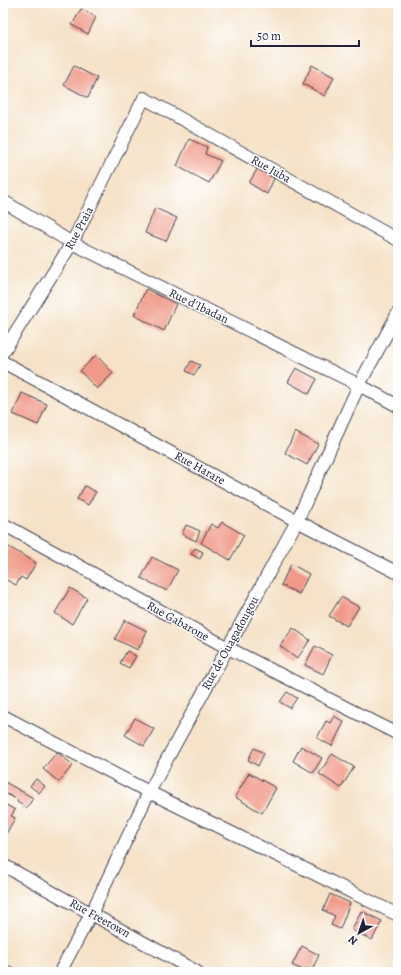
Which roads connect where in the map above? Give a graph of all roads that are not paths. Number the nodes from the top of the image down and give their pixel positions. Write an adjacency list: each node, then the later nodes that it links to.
1 (144, 98): 3 (street, Rue Juba); 4 (street, Rue Praia)
2 (3, 201): 4 (street, Rue d'Ibadan)
3 (398, 240)
4 (72, 243): 6 (street, Rue Praia); 8 (street, Rue d'Ibadan)
5 (398, 313): 8 (street, Rue de Ouagadougou)
6 (3, 352)
7 (3, 362): 10 (street, Rue Harare)
8 (359, 386): 9 (street, Rue d'Ibadan); 10 (street, Rue de Ouagadougou)
9 (398, 406)
10 (297, 521): 12 (street, Rue Harare); 13 (street, Rue de Ouagadougou)
11 (3, 524): 13 (street, Rue Gabarone)
12 (398, 573)
13 (228, 648): 15 (street, Rue Gabarone); 16 (street, Rue de Ouagadougou)
14 (3, 716): 16 (street)
15 (398, 734)
16 (149, 792): 18 (street, Rue de Ouagadougou); 19 (street)
17 (3, 865): 18 (street, Rue Freetown)
18 (91, 914): 20 (street, Rue de Ouagadougou); 21 (street, Rue Freetown)
19 (398, 915)
20 (60, 972)
21 (197, 972)

